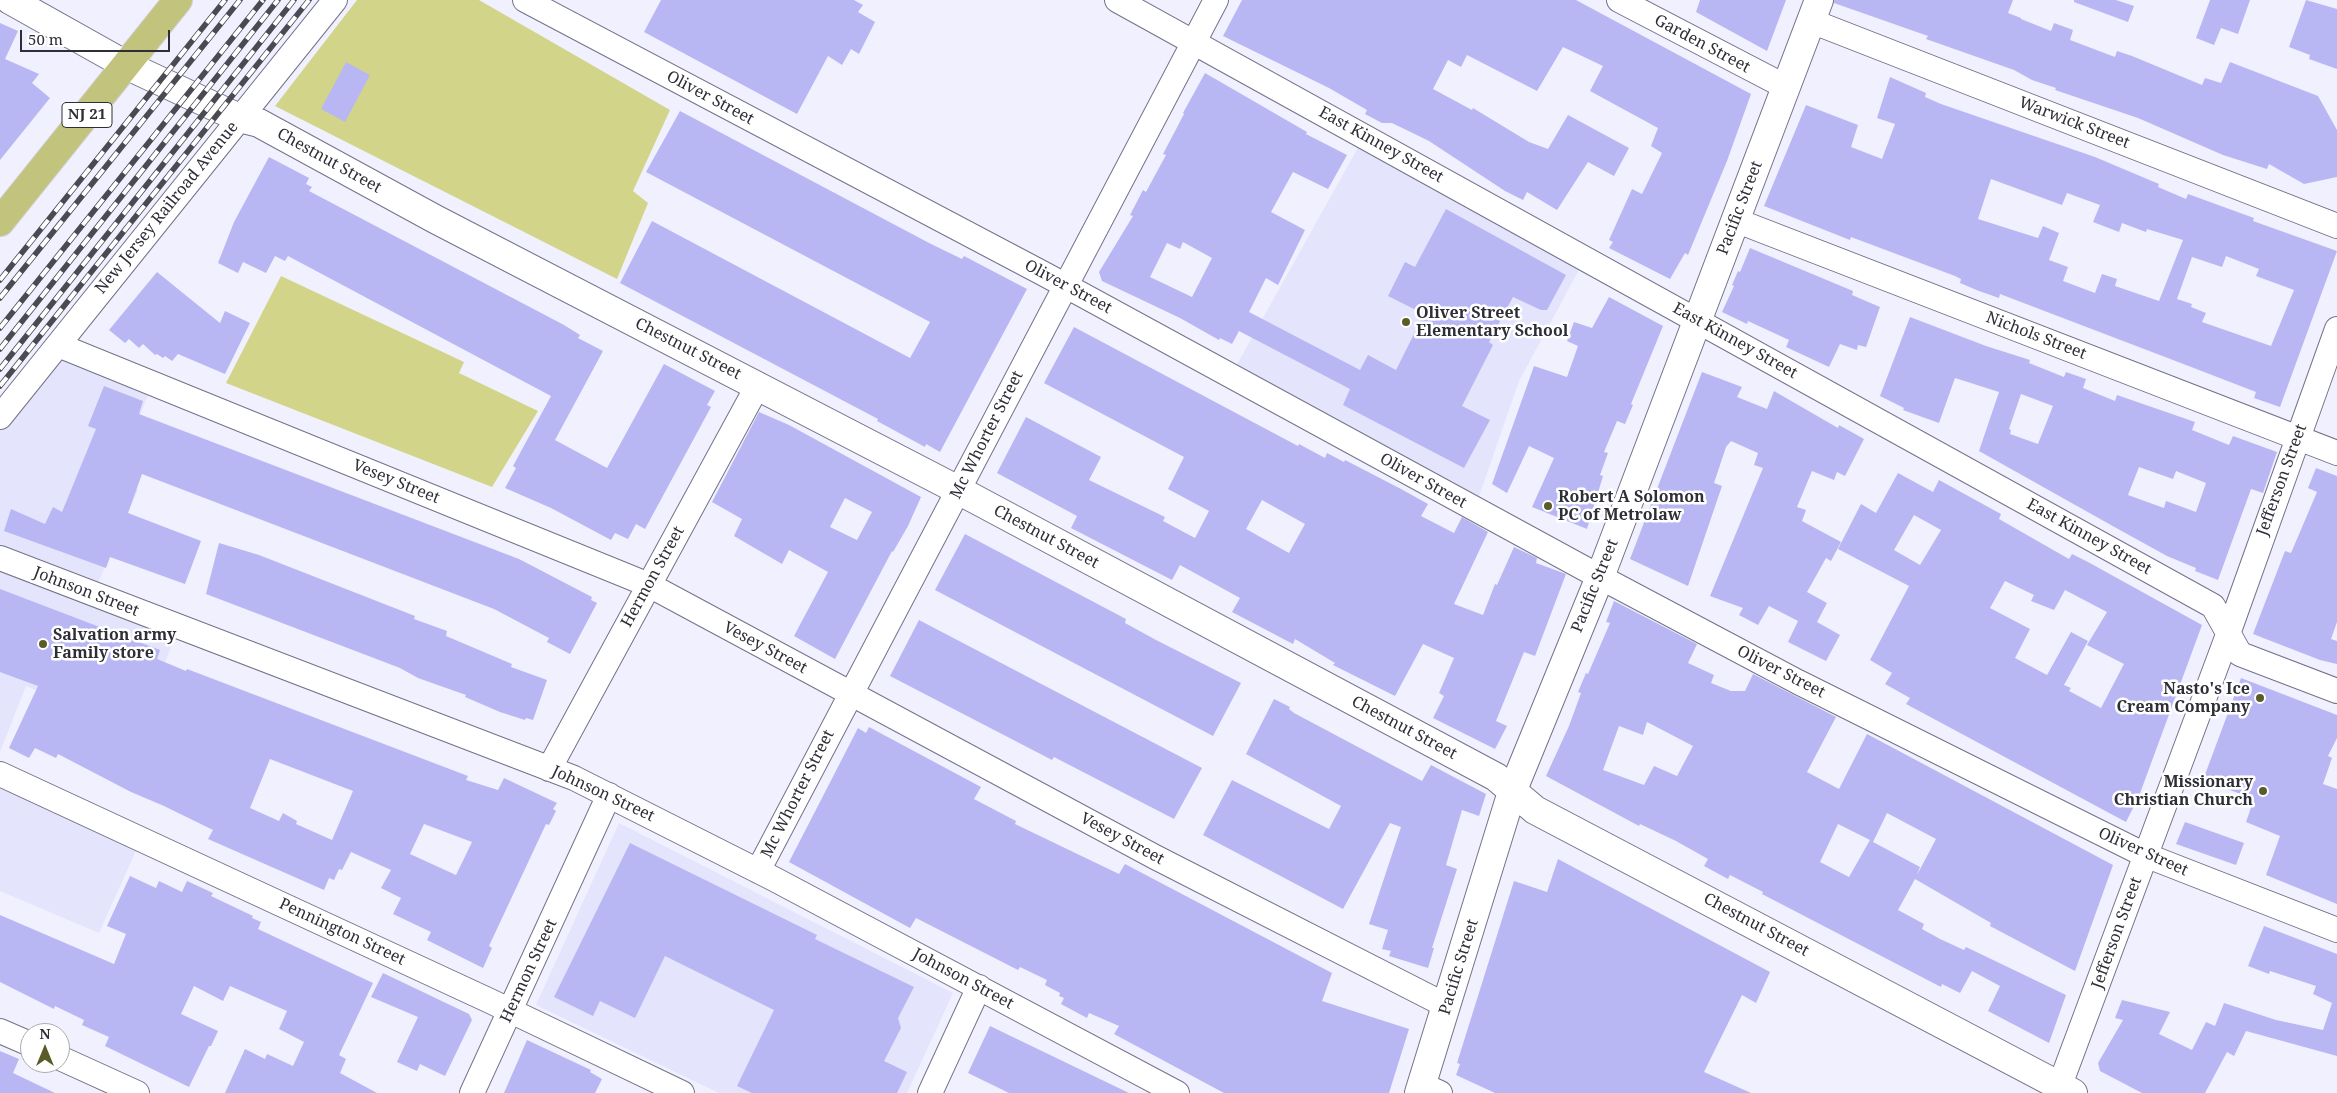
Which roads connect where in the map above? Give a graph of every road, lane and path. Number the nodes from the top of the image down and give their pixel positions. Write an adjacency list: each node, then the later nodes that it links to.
1 (10, 0): 10 (street, Chestnut Street)
2 (178, 0): 10 (main road, NJ 21)
3 (335, 0): 12 (street, New Jersey Railroad Avenue)
4 (525, 0): 16 (street, Oliver Street)
5 (1117, 0): 9 (street, East Kinney Street)
6 (1216, 0): 9 (street, Mc Whorter Street)
7 (1619, 0): 11 (street, Garden Street)
8 (1815, 10): 11 (street, Pacific Street); 15 (street, Warwick Street)
9 (1194, 42): 16 (street, Mc Whorter Street); 17 (street, East Kinney Street)
10 (126, 65): 12 (street, Chestnut Street); 14 (main road, NJ 21)
11 (1786, 87): 13 (street, Pacific Street)
12 (239, 118): 19 (street, New Jersey Railroad Avenue); 20 (street, Chestnut Street)
13 (1735, 220): 17 (street, Pacific Street); 22 (street, Nichols Street)
14 (0, 222)
15 (2337, 226)
16 (1065, 285): 24 (street, Mc Whorter Street); 26 (street, Oliver Street)
17 (1696, 319): 26 (street, Pacific Street); 28 (street, East Kinney Street)
18 (2337, 329): 22 (street, Jefferson Street)
19 (58, 345): 21 (street, New Jersey Railroad Avenue); 27 (street, Vesey Street)
20 (758, 385): 24 (street, Chestnut Street); 27 (street, Hermon Street)
21 (0, 417)
22 (2297, 438): 23 (street, Nichols Street); 28 (street, Jefferson Street)
23 (2337, 453)
24 (958, 490): 30 (street, Mc Whorter Street); 33 (street, Chestnut Street)
25 (0, 558): 31 (street, Johnson Street)
26 (1600, 577): 33 (street, Pacific Street); 35 (street, Oliver Street)
27 (649, 585): 30 (street, Vesey Street); 31 (street, Hermon Street)
28 (2229, 631): 29 (street, East Kinney Street); 35 (street, Jefferson Street)
29 (2337, 691)
30 (851, 693): 36 (street, Mc Whorter Street); 39 (street, Vesey Street)
31 (549, 769): 34 (street, Johnson Street)
32 (0, 774): 40 (street, Pennington Street)
33 (1512, 792): 39 (street, Pacific Street); 45 (street, Chestnut Street)
34 (609, 795): 36 (street, Johnson Street); 40 (street, Hermon Street)
35 (2146, 855): 37 (street, Oliver Street); 45 (street, Jefferson Street)
36 (758, 871): 38 (street, Johnson Street)
37 (2337, 930)
38 (979, 987): 49 (street); 50 (street, Johnson Street)
39 (1447, 1006): 44 (street, Pacific Street)
40 (511, 1011): 47 (street, Hermon Street); 48 (street, Pennington Street)
41 (0, 1031): 42 (street)
42 (20, 1040)
43 (70, 1063): 46 (street)
44 (1427, 1090)
45 (2063, 1091)
46 (136, 1093)
47 (472, 1093)
48 (682, 1093)
49 (930, 1093)
50 (1177, 1093)

